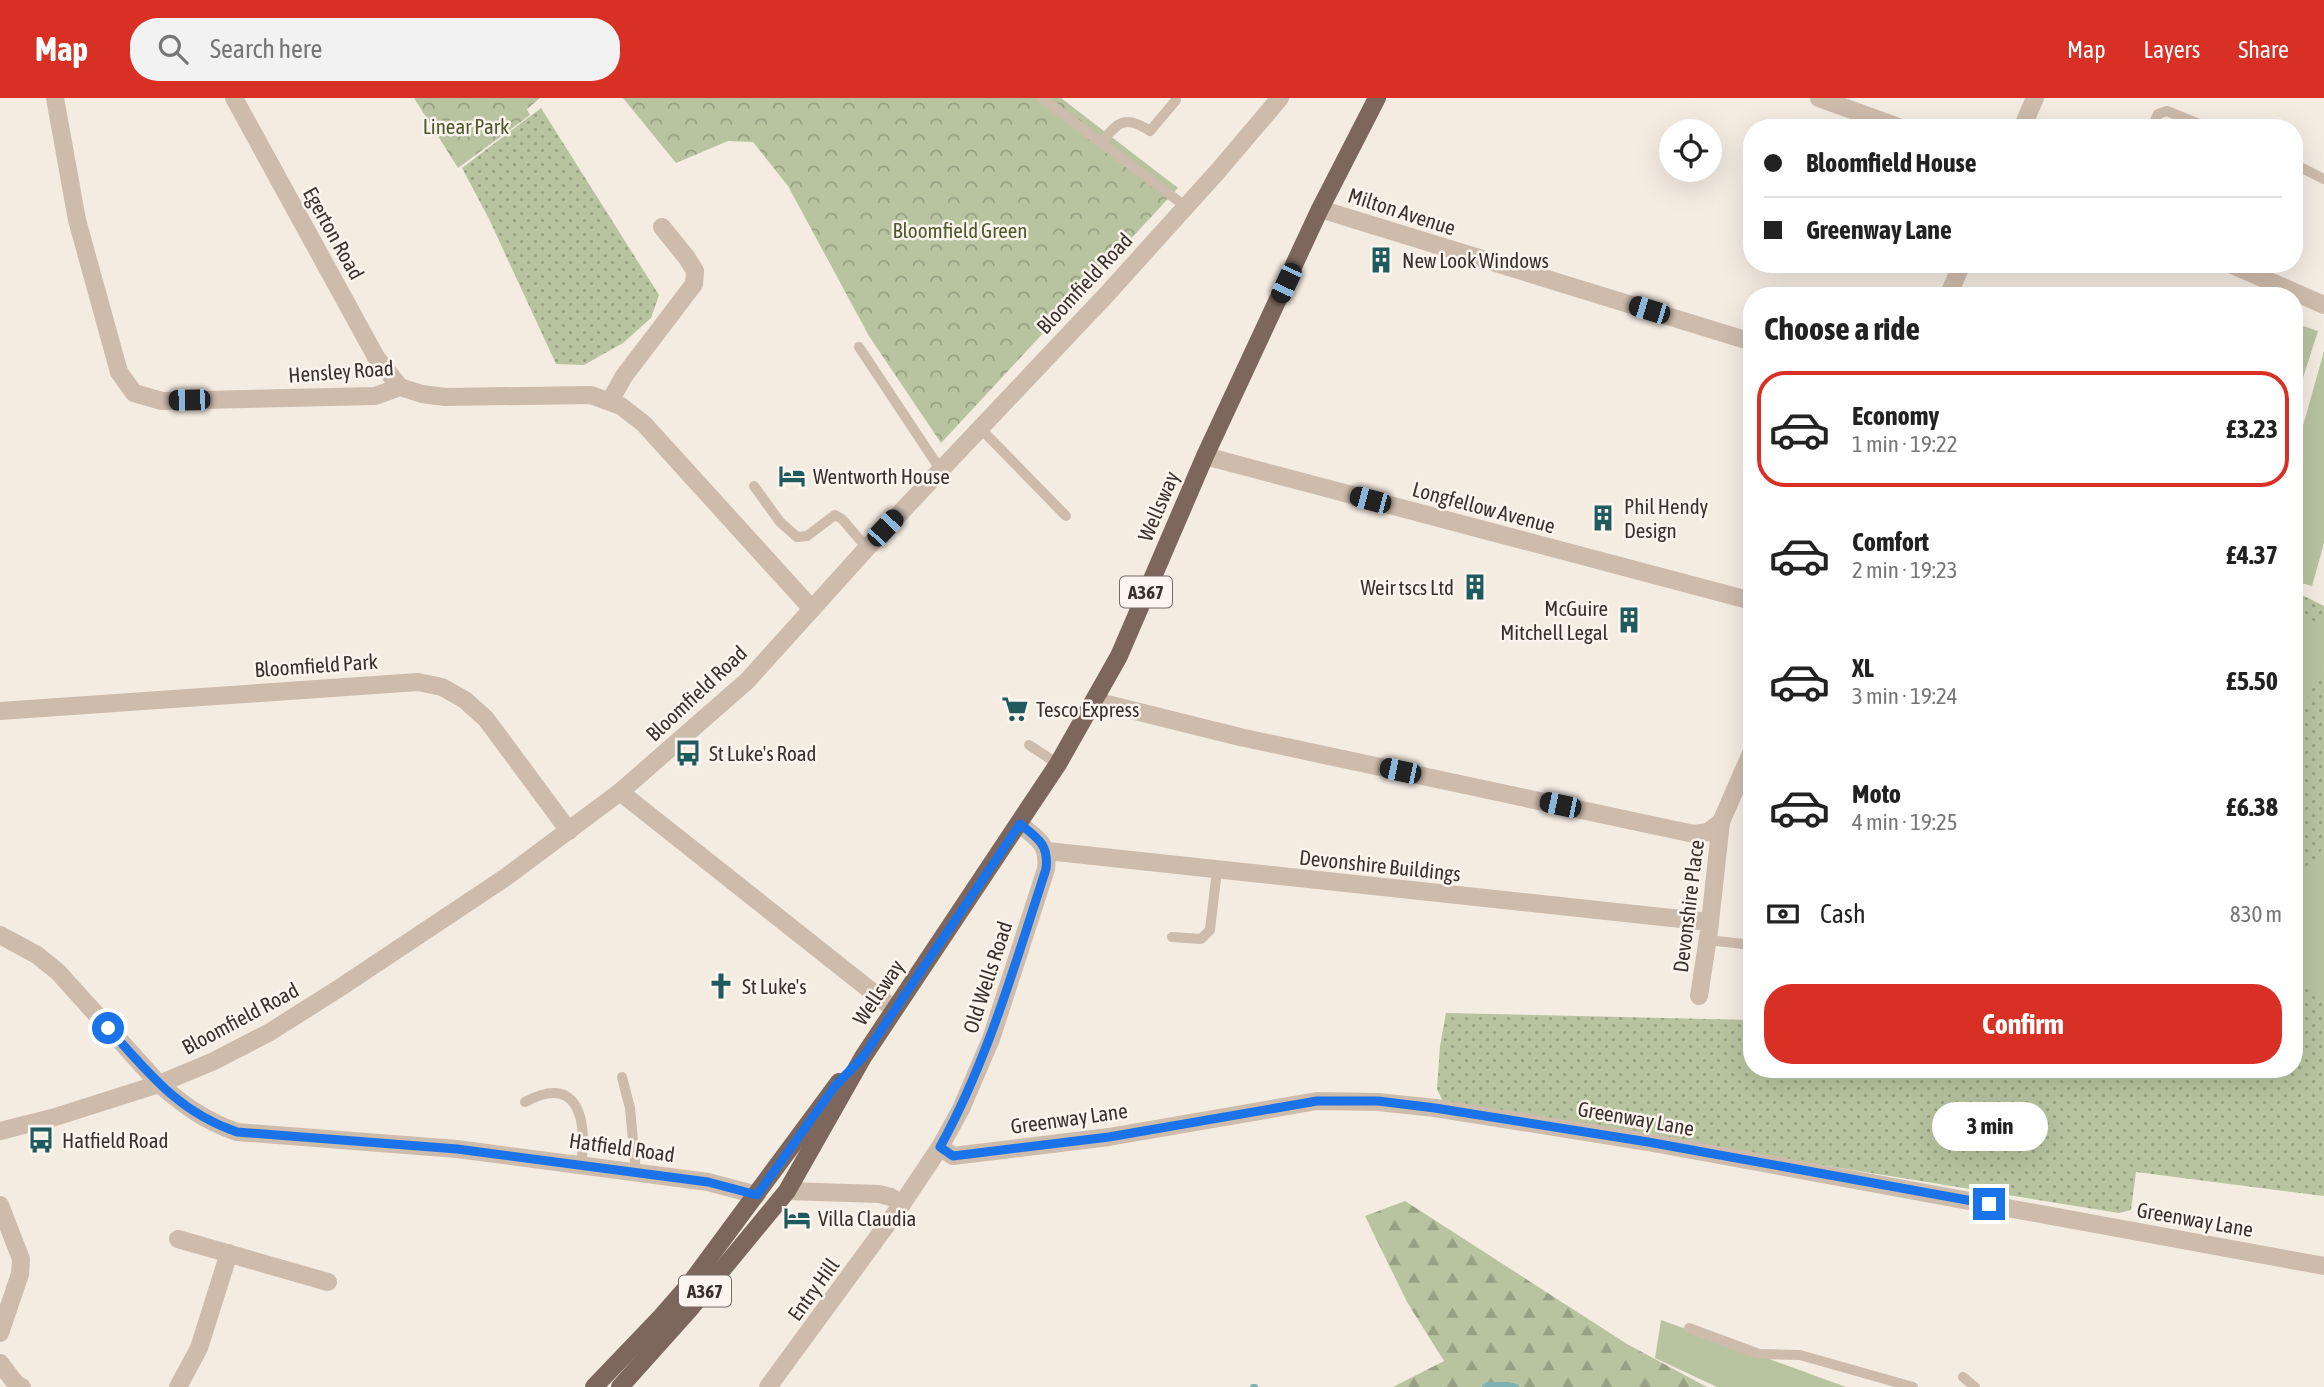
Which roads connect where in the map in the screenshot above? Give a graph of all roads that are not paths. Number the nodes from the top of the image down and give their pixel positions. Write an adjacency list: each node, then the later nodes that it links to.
1 (55, 98): 25 (street, Hensley Road)
2 (234, 98): 25 (street, Egerton Road)
3 (1280, 98): 16 (street, Bloomfield Road)
4 (1377, 98): 17 (main road, Wellsway / A367)
5 (1819, 98): 9 (street)
6 (2035, 98): 10 (street)
7 (1049, 100): 13 (lane)
8 (1176, 100): 13 (lane)
9 (1876, 119)
10 (2026, 119)
11 (2156, 119): 12 (lane)
12 (2187, 119)
13 (1102, 142): 16 (lane)
14 (2303, 168): 15 (lane)
15 (2324, 179)
16 (1185, 206): 27 (street, Bloomfield Road)
17 (1320, 209): 23 (street, Milton Avenue); 28 (main road, Wellsway / A367)
18 (662, 227): 26 (street)
19 (2251, 273): 20 (street)
20 (2283, 287)
21 (2303, 296): 22 (street)
22 (2324, 305)
23 (1743, 339)
24 (859, 347): 29 (lane)
25 (400, 387): 26 (street, Hensley Road)
26 (610, 401): 34 (street, Hensley Road)
27 (979, 427): 29 (street, Bloomfield Road); 31 (lane)
28 (1205, 456): 33 (street, Longfellow Avenue); 35 (main road, Wellsway / A367)
29 (940, 469): 32 (street, Bloomfield Road)
30 (754, 486): 32 (lane)
31 (1066, 516)
32 (866, 548): 34 (street, Bloomfield Road)
33 (1743, 599)
34 (812, 609): 40 (street, Bloomfield Road)
35 (1095, 701): 38 (main road, Wellsway / A367); 41 (street)
36 (0, 710): 43 (street, Bloomfield Park)
37 (1029, 746): 38 (lane)
38 (1058, 764): 42 (main road, Wellsway / A367)
39 (1743, 772): 41 (street, Devonshire Place)
40 (620, 792): 43 (street, Bloomfield Road); 51 (street)
41 (1721, 822): 46 (street, Devonshire Place)
42 (1020, 824): 44 (street); 51 (main road, Wellsway / A367)
43 (569, 831): 54 (street, Bloomfield Road)
44 (1046, 851): 45 (street, Devonshire Buildings); 57 (street, Old Wells Road)
45 (1217, 870): 46 (street, Devonshire Buildings); 48 (lane)
46 (1708, 931): 49 (lane); 50 (street, Devonshire Place)
47 (0, 935): 54 (street, Hatfield Road)
48 (1172, 937)
49 (1743, 942)
50 (1699, 996)
51 (894, 1009): 52 (main road, Wellsway / A367)
52 (863, 1057): 60 (main road, Wellsway / A367); 61 (main road, Wellsway / A367)
53 (622, 1077): 59 (lane)
54 (159, 1084): 56 (street, Bloomfield Road); 58 (street, Hatfield Road)
55 (525, 1102): 58 (lane)
56 (0, 1131)
57 (940, 1147): 62 (street, Entry Hill); 66 (street, Greenway Lane)
58 (580, 1164): 59 (street, Hatfield Road)
59 (636, 1172): 61 (street, Hatfield Road)
60 (787, 1191): 61 (main road); 62 (street); 75 (main road, Wellsway / A367)
61 (757, 1195): 74 (main road, Wellsway / A367)
62 (902, 1204): 76 (street, Entry Hill)
63 (0, 1205): 69 (street)
64 (178, 1239): 65 (street)
65 (229, 1253): 67 (street); 73 (street)
66 (2324, 1266)
67 (328, 1282)
68 (1689, 1328): 77 (lane)
69 (0, 1333)
70 (0, 1363): 72 (street)
71 (1964, 1377): 78 (lane)
72 (22, 1387)
73 (178, 1387)
74 (594, 1387)
75 (620, 1387)
76 (768, 1387)
77 (1913, 1387)
78 (1975, 1387)

